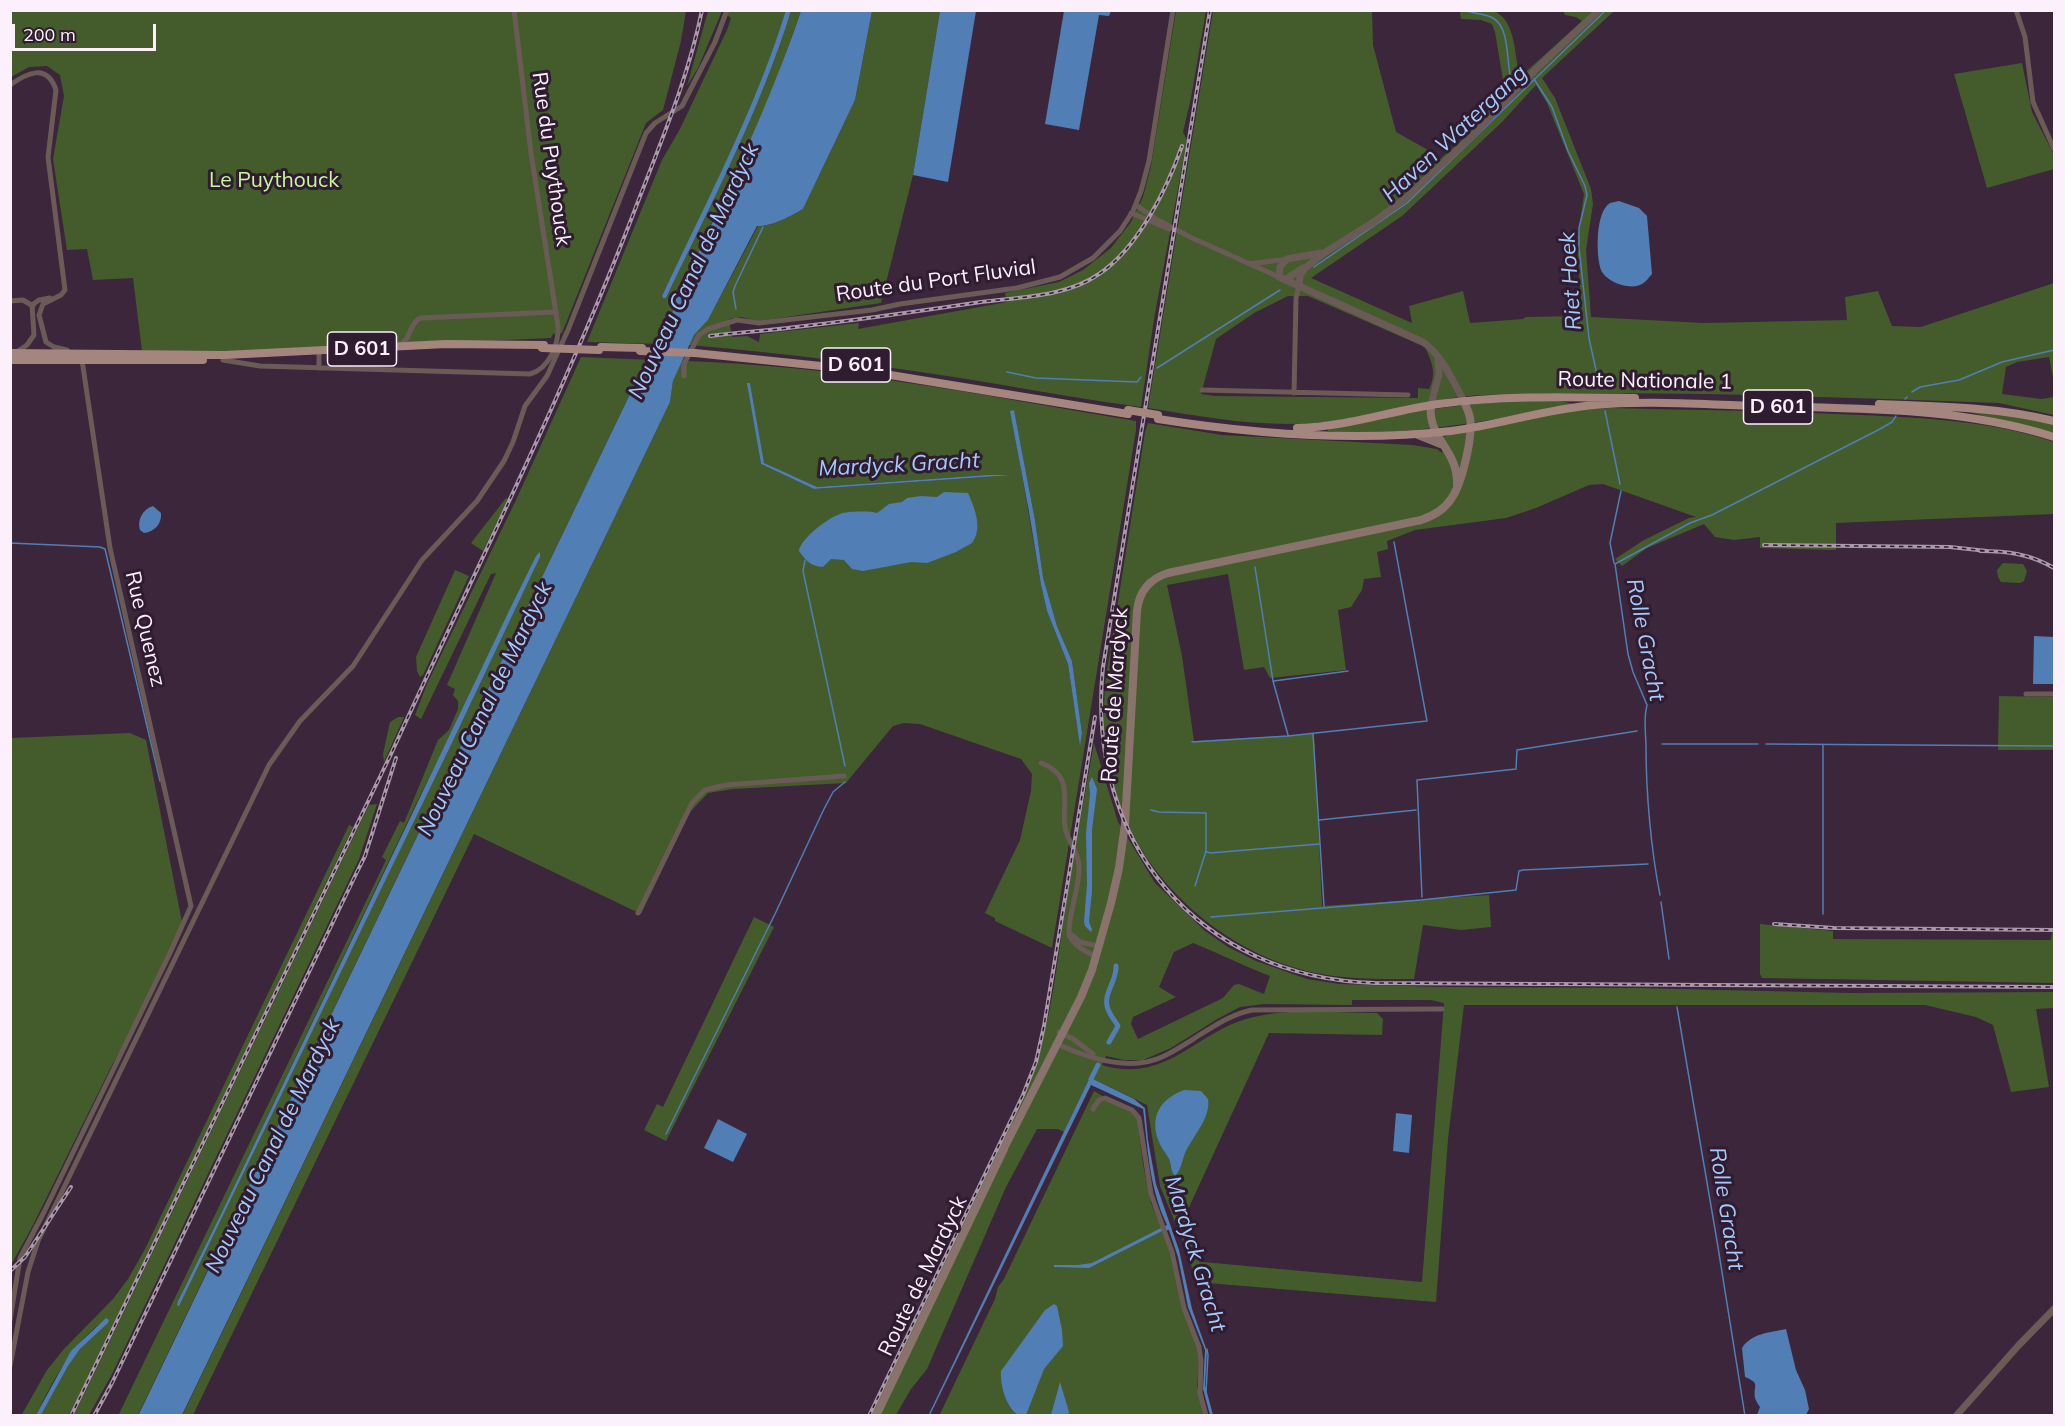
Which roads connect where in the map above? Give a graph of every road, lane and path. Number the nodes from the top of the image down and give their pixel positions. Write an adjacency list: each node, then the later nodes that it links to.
1 (514, 10): 22 (street, Rue du Puythouck)
2 (727, 10): 64 (street)
3 (1173, 10): 8 (street, Route du Port Fluvial)
4 (1599, 10): 11 (street)
5 (2016, 10): 7 (street)
6 (10, 85): 17 (street)
7 (2055, 149)
8 (1136, 204): 9 (street, Route du Port Fluvial); 10 (street)
9 (1131, 213): 10 (street); 35 (street, Route du Port Fluvial)
10 (1192, 238): 13 (street)
11 (1324, 252): 12 (street); 14 (street)
12 (1287, 259): 13 (street); 15 (street)
13 (1250, 264): 15 (street)
14 (1307, 266): 15 (street); 16 (street)
15 (1282, 278): 16 (street)
16 (1299, 286): 31 (street); 37 (street)
17 (55, 297): 18 (street); 23 (street)
18 (43, 298): 19 (street); 21 (street)
19 (20, 300): 20 (street); 21 (street)
20 (10, 301)
21 (32, 305): 23 (street); 30 (street)
22 (556, 312): 24 (street); 34 (street, Rue du Puythouck)
23 (39, 315): 29 (street)
24 (410, 332): 25 (street); 26 (street)
25 (424, 345): 26 (main road, D 601); 27 (main road, D 601)
26 (395, 347): 28 (main road, D 601)
27 (543, 347): 28 (main road, D 601); 41 (main road, D 601, bridge)
28 (319, 353): 29 (main road, D 601); 33 (main road, D 601); 34 (street)
29 (111, 354): 30 (main road, D 601)
30 (12, 355): 32 (main road, D 601)
31 (1437, 356): 39 (street); 40 (street)
32 (81, 360): 33 (main road, D 601); 63 (street, Rue Quenez)
33 (223, 360): 34 (street)
34 (319, 368)
35 (684, 376)
36 (1202, 390): 37 (street)
37 (1294, 393): 38 (street)
38 (1408, 395)
39 (1464, 401): 40 (main road, D 601); 42 (main road, Route Nationale 1 / D 601); 43 (main road, Route de Mardyck)
40 (1431, 405): 41 (main road, D 601); 44 (main road)
41 (1158, 417): 45 (main road, D 601)
42 (2055, 421)
43 (1470, 428): 44 (main road, D 601); 46 (main road, Route Nationale 1 / D 601); 48 (main road, Route de Mardyck)
44 (1436, 432): 45 (main road, D 601); 47 (main road)
45 (1414, 434): 47 (main road)
46 (2055, 437)
47 (1443, 445): 48 (main road)
48 (1456, 491): 55 (main road, Route de Mardyck)
49 (2026, 694): 50 (street)
50 (2055, 694)
51 (1041, 763): 54 (street)
52 (844, 776): 53 (street)
53 (638, 913)
54 (1070, 925): 55 (street); 56 (street)
55 (1098, 946): 56 (main road, Route de Mardyck)
56 (1095, 956): 58 (main road, Route de Mardyck)
57 (1442, 1009): 60 (street)
58 (1061, 1034): 59 (main road, Route de Mardyck); 60 (street)
59 (1056, 1043): 60 (street); 65 (main road, Route de Mardyck)
60 (1111, 1061)
61 (1093, 1109): 66 (street)
62 (2055, 1309): 67 (street)
63 (10, 1320)
64 (10, 1366)
65 (876, 1416)
66 (1206, 1416)
67 (1956, 1416)

